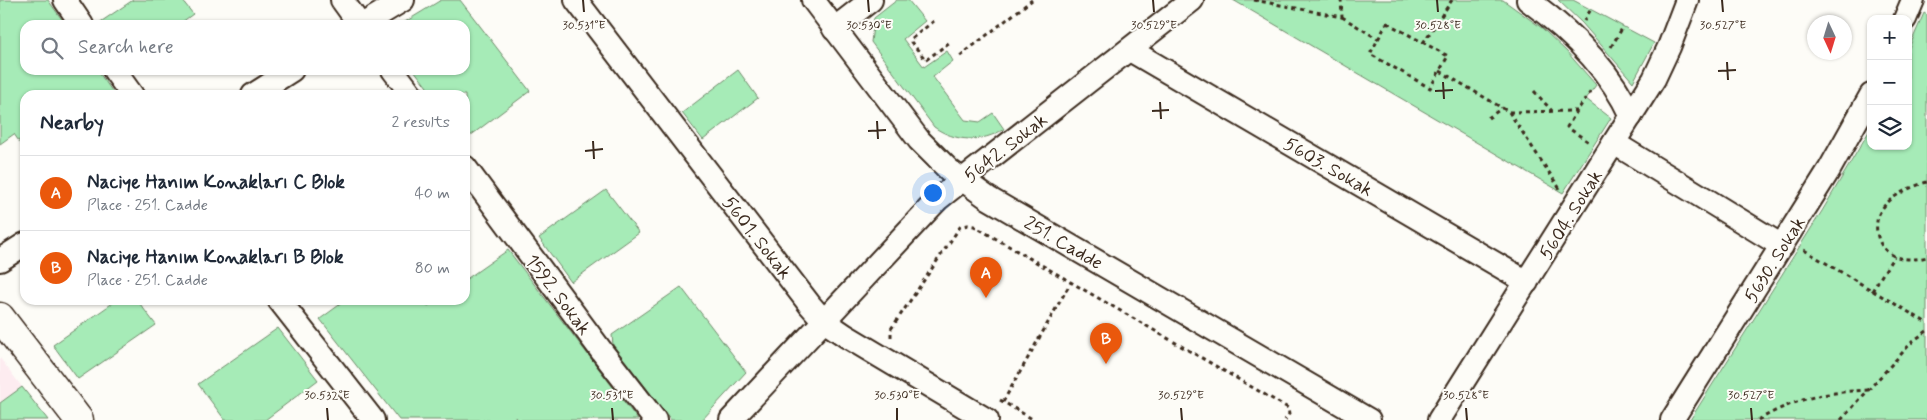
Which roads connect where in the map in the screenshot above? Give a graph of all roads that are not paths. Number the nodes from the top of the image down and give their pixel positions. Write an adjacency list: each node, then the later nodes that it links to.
1 (65, 0): 12 (street)
2 (342, 0): 13 (street)
3 (403, 0): 14 (street)
4 (576, 0): 34 (street, 5601. Sokak)
5 (813, 0): 15 (street, 251. Cadde)
6 (871, 0): 15 (street)
7 (1192, 0): 16 (street, 5642. Sokak)
8 (1528, 0): 24 (street)
9 (1687, 0): 24 (street, 5604. Sokak)
10 (1913, 0): 11 (street)
11 (1907, 15)
12 (79, 20)
13 (357, 20)
14 (369, 20)
15 (834, 29): 27 (street, 251. Cadde)
16 (1130, 50): 27 (street, 5642. Sokak); 31 (street, 5603. Sokak)
17 (118, 75): 20 (street)
18 (284, 75): 21 (street)
19 (397, 75): 22 (street)
20 (128, 90)
21 (261, 90)
22 (408, 90)
23 (1867, 102): 28 (street, 5630. Sokak)
24 (1631, 116): 25 (street, 5604. Sokak)
25 (1604, 144): 28 (street); 31 (street, 5604. Sokak)
26 (470, 174): 37 (street, 1592. Sokak)
27 (962, 180): 34 (street, 5642. Sokak); 40 (street, 251. Cadde)
28 (1791, 246): 42 (street, 5630. Sokak)
29 (20, 247): 30 (street)
30 (0, 260)
31 (1527, 282): 41 (street, 5604. Sokak)
32 (283, 305): 36 (street)
33 (0, 317): 35 (main road)
34 (824, 321): 38 (street, 5642. Sokak); 39 (street, 5601. Sokak)
35 (79, 420)
36 (373, 420)
37 (655, 420)
38 (731, 420)
39 (988, 420)
40 (1370, 420)
41 (1439, 420)
42 (1672, 420)

